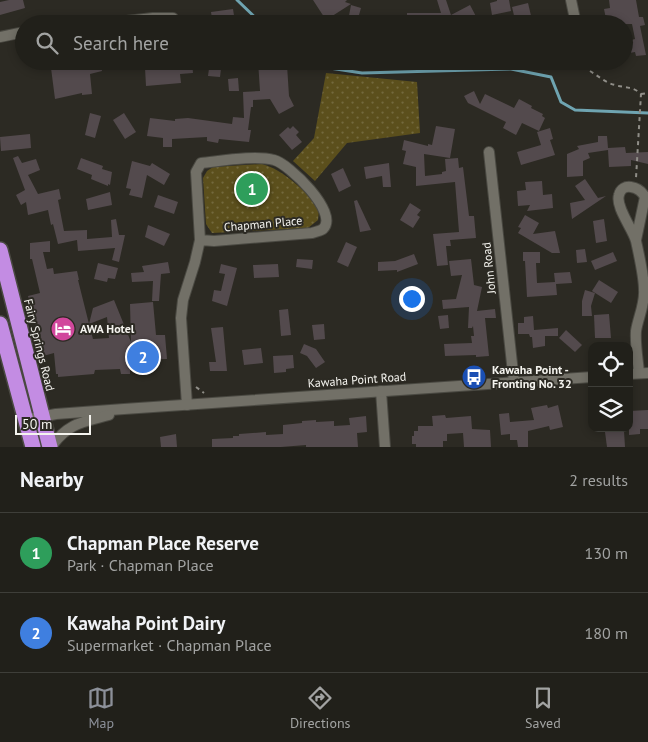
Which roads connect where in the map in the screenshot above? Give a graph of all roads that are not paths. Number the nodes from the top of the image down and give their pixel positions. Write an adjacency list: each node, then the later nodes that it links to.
1 (571, 0): 2 (street)
2 (574, 15)
3 (15, 34): 4 (street)
4 (0, 38)
5 (489, 152): 12 (street, John Road)
6 (200, 240): 6 (street, Chapman Place); 14 (street, Chapman Place)
7 (636, 240): 7 (street); 10 (street)
8 (0, 250): 16 (highway, Fairy Springs Road)
9 (0, 324): 17 (highway)
10 (639, 373)
11 (588, 377): 12 (street, Kawaha Point Road)
12 (514, 382): 13 (street, Kawaha Point Road)
13 (381, 391): 14 (street, Kawaha Point Road); 20 (street)
14 (187, 405): 15 (street, Kawaha Point Road)
15 (124, 408): 16 (street, Kawaha Point Road); 19 (street, Kawaha Point Road)
16 (42, 416): 17 (street, Kawaha Point Road); 19 (highway, Fairy Springs Road)
17 (25, 420): 18 (highway)
18 (32, 447)
19 (50, 447)
20 (385, 447)

